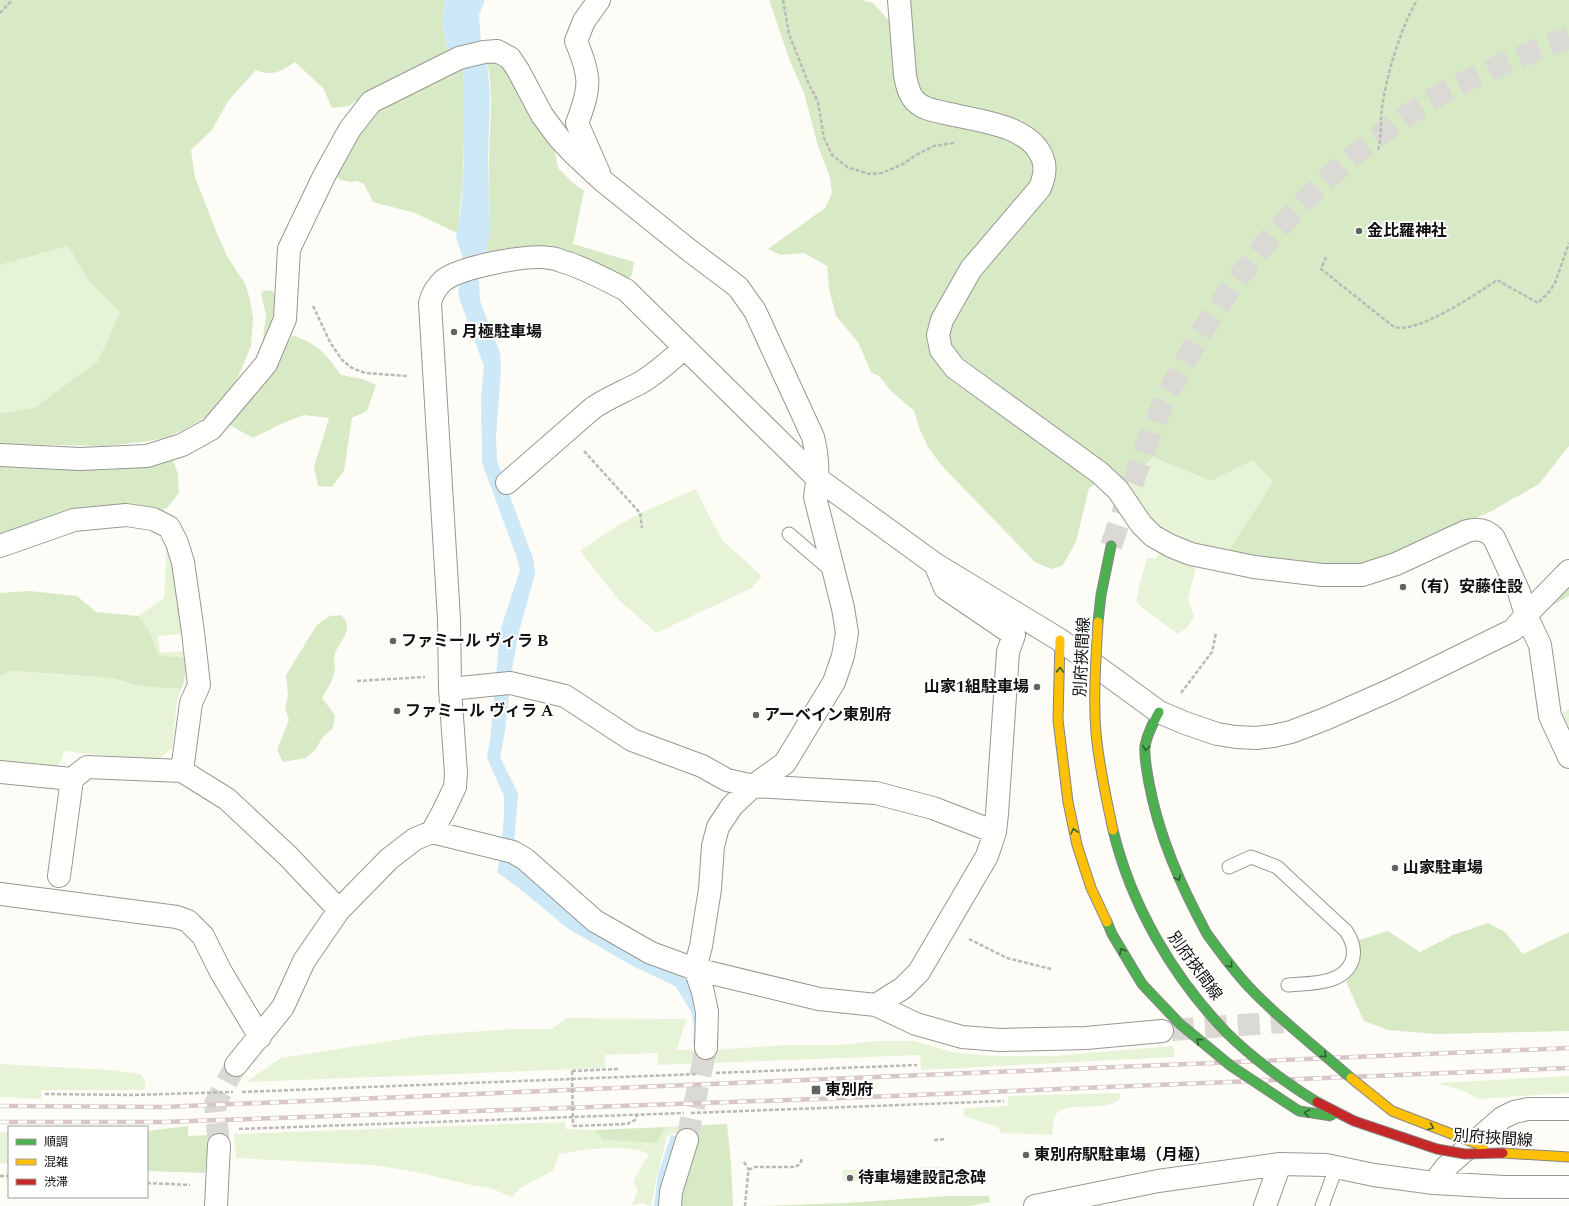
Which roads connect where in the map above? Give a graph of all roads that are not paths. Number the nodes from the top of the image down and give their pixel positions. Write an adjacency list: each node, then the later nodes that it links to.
1 (599, 0): 3 (street)
2 (899, 0): 14 (street)
3 (603, 181): 5 (street); 6 (street)
4 (685, 348): 6 (street); 7 (street); 16 (street)
5 (0, 455)
6 (818, 479): 11 (street); 13 (street)
7 (507, 483)
8 (789, 534): 13 (lane)
9 (0, 546): 20 (street)
10 (1111, 546): 37 (main road, 別府挾間線, bridge)
11 (935, 564): 15 (street); 24 (street)
12 (1569, 571): 14 (street)
13 (834, 574): 22 (street)
14 (1526, 615): 17 (street); 18 (street)
15 (1060, 640): 17 (street); 37 (main road, one-way to 15, bridge)
16 (450, 689): 22 (street); 23 (street)
17 (1159, 712): 40 (main road, one-way to 40, bridge)
18 (1569, 757)
19 (0, 772): 21 (street)
20 (182, 772): 21 (street); 28 (street)
21 (72, 779): 26 (street)
22 (753, 786): 24 (street); 29 (street)
23 (432, 832): 28 (street); 29 (street)
24 (995, 832): 31 (street)
25 (1229, 867): 30 (lane)
26 (59, 876)
27 (0, 894): 33 (street)
28 (339, 910): 33 (street)
29 (695, 969): 31 (street); 34 (street)
30 (1288, 985)
31 (876, 1005): 32 (street)
32 (1162, 1031)
33 (260, 1037): 35 (street)
34 (706, 1048)
35 (236, 1065)
36 (1569, 1108): 44 (street)
37 (1345, 1118): 40 (main road, 別府挾間線, bridge)
38 (687, 1140): 47 (street)
39 (219, 1145): 46 (street)
40 (1503, 1153): 41 (main road, 別府挾間線)
41 (1569, 1157)
42 (1280, 1164): 43 (street); 48 (street); 49 (street)
43 (1336, 1168): 44 (street); 50 (lane)
44 (1434, 1183): 45 (street)
45 (1569, 1187)
46 (216, 1206)
47 (670, 1206)
48 (1035, 1206)
49 (1264, 1206)
50 (1322, 1206)

